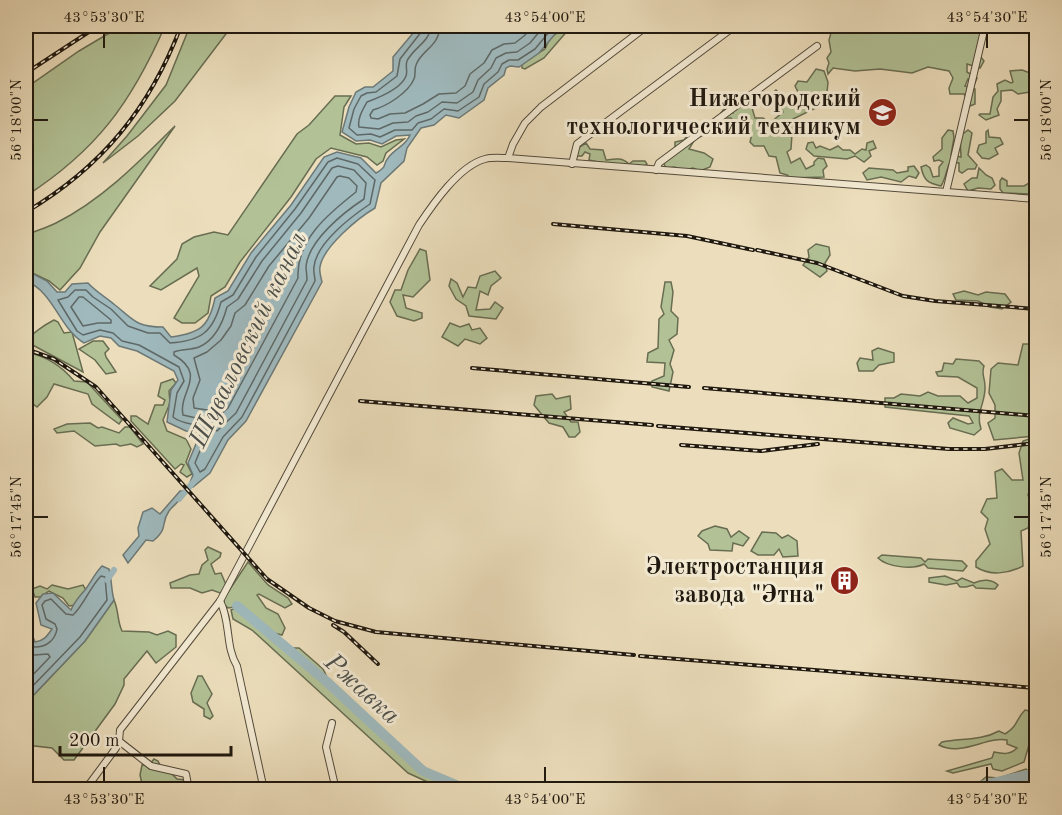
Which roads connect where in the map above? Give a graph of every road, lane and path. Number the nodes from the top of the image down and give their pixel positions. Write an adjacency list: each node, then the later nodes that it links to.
1 (647, 26): 5 (street)
2 (735, 26): 6 (street)
3 (985, 26): 8 (street)
4 (817, 46): 7 (street)
5 (508, 159): 6 (street); 10 (street)
6 (572, 164): 7 (street)
7 (656, 170): 8 (street)
8 (946, 192): 9 (street)
9 (1036, 199)
10 (220, 602): 12 (street); 15 (street)
11 (332, 723): 16 (street)
12 (120, 741): 13 (street); 14 (street)
13 (85, 789)
14 (189, 789)
15 (264, 789)
16 (336, 789)

